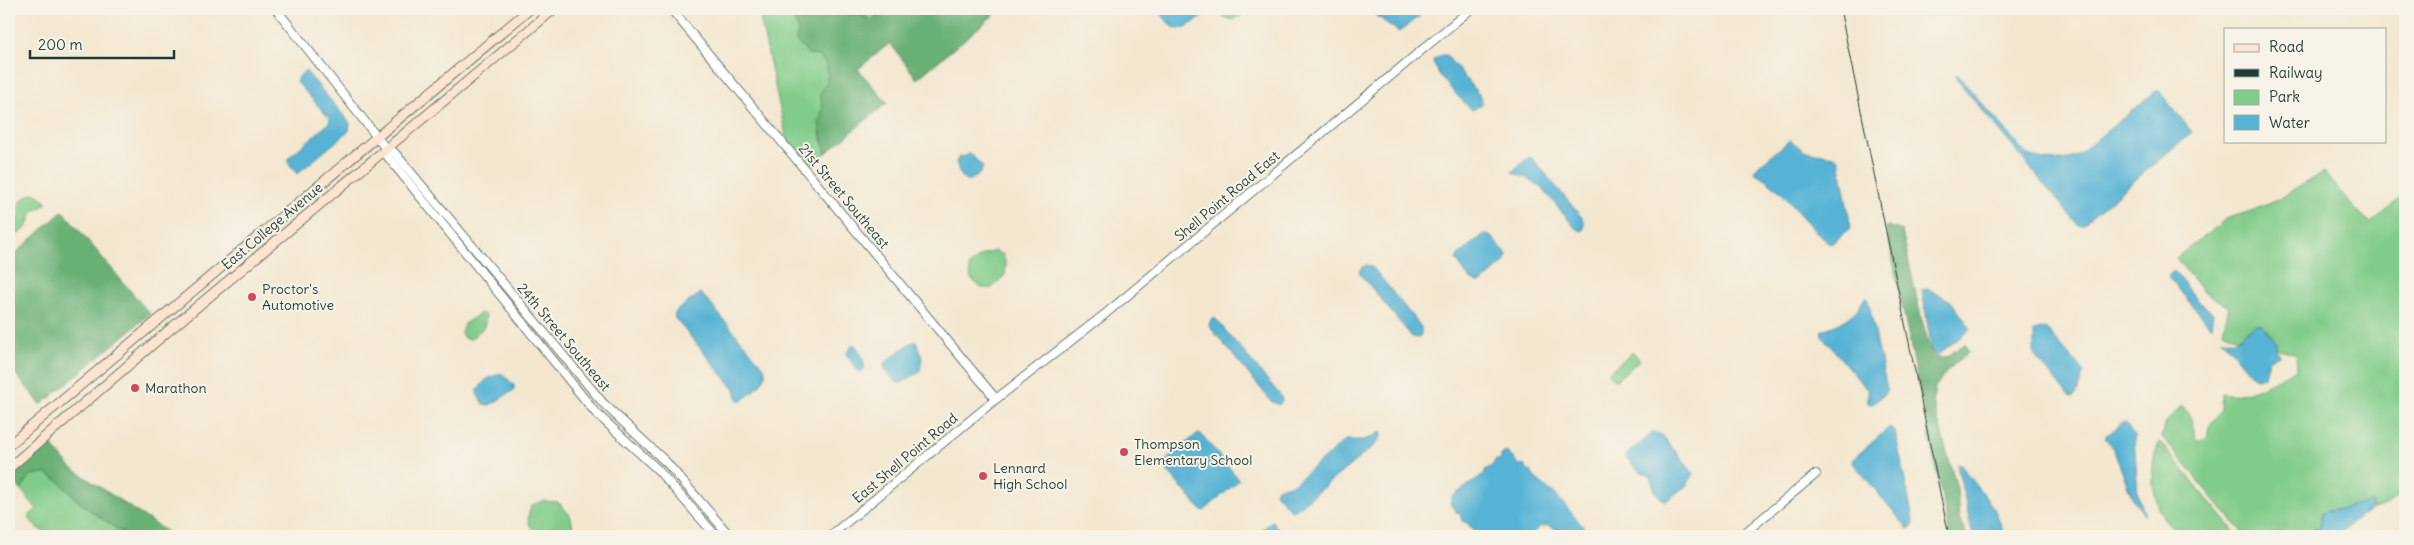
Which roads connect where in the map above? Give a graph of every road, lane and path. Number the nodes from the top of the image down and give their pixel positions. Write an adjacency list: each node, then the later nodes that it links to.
1 (276, 9): 6 (street, 24th Street Southeast)
2 (530, 9): 6 (main road, East College Avenue)
3 (554, 9): 7 (main road, East College Avenue)
4 (671, 9): 8 (street, 21st Street Southeast)
5 (1471, 9): 8 (street, Shell Point Road East)
6 (377, 137): 7 (street, 24th Street Southeast); 9 (main road, East College Avenue)
7 (386, 149): 10 (main road, East College Avenue); 12 (street, 24th Street Southeast); 13 (street, 24th Street Southeast)
8 (996, 399): 14 (street, East Shell Point Road)
9 (9, 445)
10 (9, 468)
11 (1816, 474): 15 (street)
12 (716, 536)
13 (730, 536)
14 (830, 536)
15 (1741, 536)

